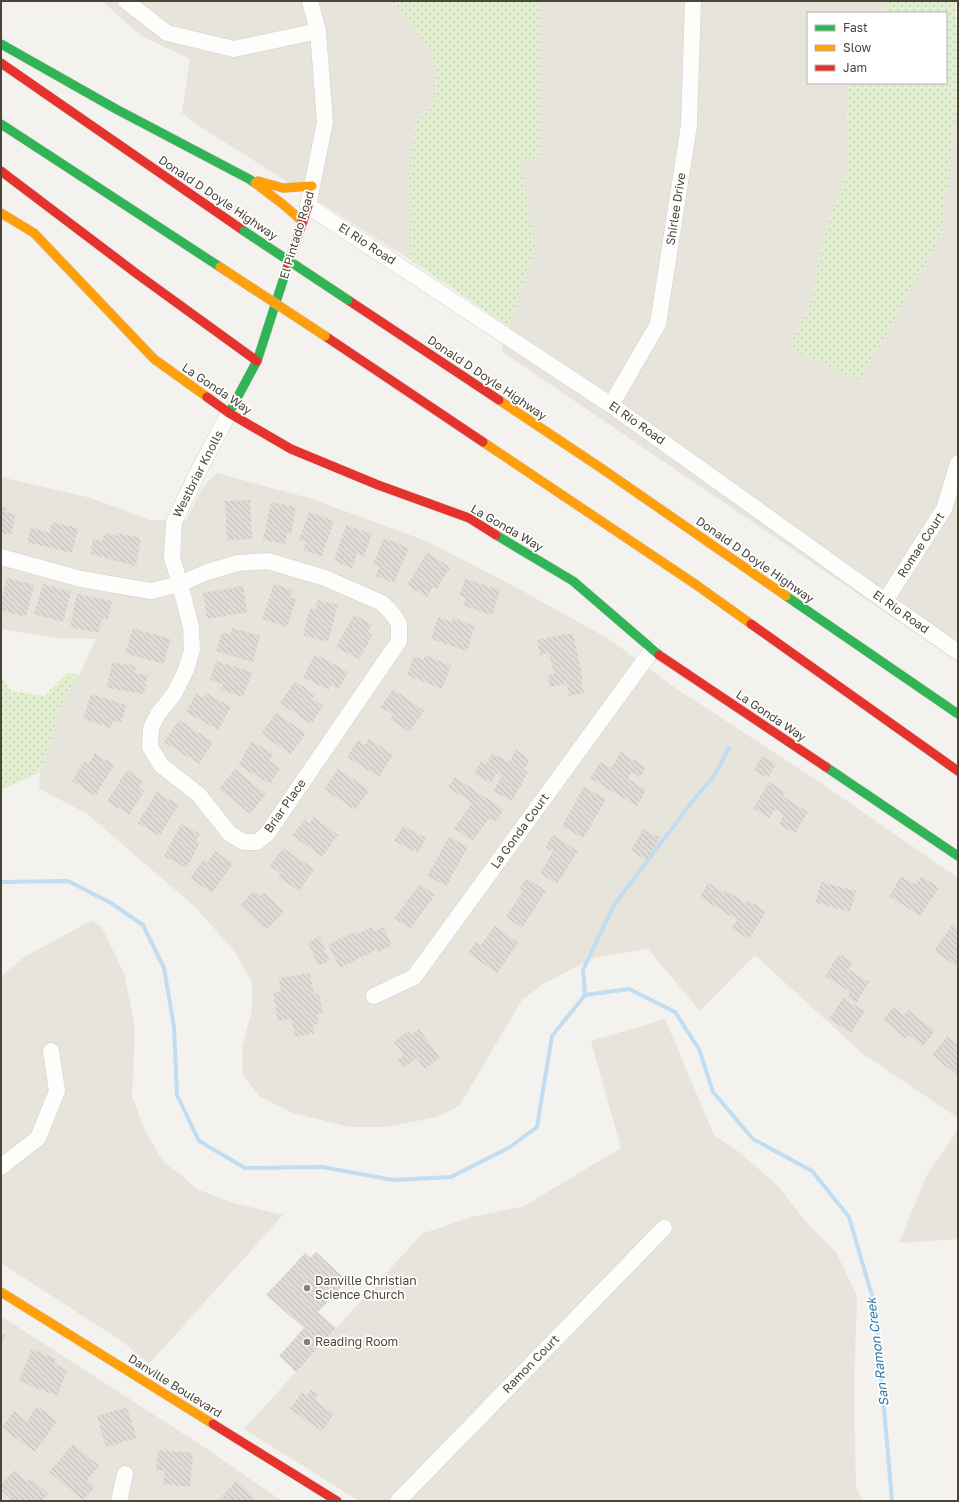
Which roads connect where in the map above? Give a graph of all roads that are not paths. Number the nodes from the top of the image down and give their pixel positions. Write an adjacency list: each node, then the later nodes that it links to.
1 (126, 1): 4 (street)
2 (310, 1): 4 (street, El Pintado Road)
3 (693, 1): 15 (street, Shirlee Drive)
4 (318, 31): 10 (street, El Pintado Road)
5 (1, 44): 9 (main road)
6 (1, 64): 23 (main road, Donald D Doyle Highway, bridge)
7 (1, 124): 24 (main road, bridge)
8 (1, 171): 14 (main road)
9 (249, 179): 10 (main road); 13 (main road)
10 (312, 186): 11 (street, El Pintado Road)
11 (308, 206): 13 (main road, El Pintado Road); 15 (street, El Rio Road)
12 (1, 213): 16 (main road, La Gonda Way)
13 (303, 222): 14 (main road, El Pintado Road)
14 (257, 361): 16 (main road, El Pintado Road)
15 (611, 405): 20 (street, El Rio Road)
16 (229, 413): 19 (street, Westbriar Knolls); 21 (main road, La Gonda Way)
17 (958, 463): 20 (street, Romae Court)
18 (1, 557): 19 (street, Briar Place)
19 (180, 584): 19 (street, Briar Place)
20 (885, 601): 22 (street, El Rio Road)
21 (652, 650): 25 (main road, La Gonda Way); 26 (street, La Gonda Court)
22 (958, 652)
23 (958, 714)
24 (958, 771)
25 (958, 856)
26 (374, 996)
27 (51, 1051): 28 (street)
28 (1, 1167)
29 (664, 1228): 34 (street, Ramon Court)
30 (1, 1292): 33 (main road, Danville Boulevard)
31 (125, 1474): 32 (street)
32 (119, 1501)
33 (337, 1501)
34 (398, 1501)

